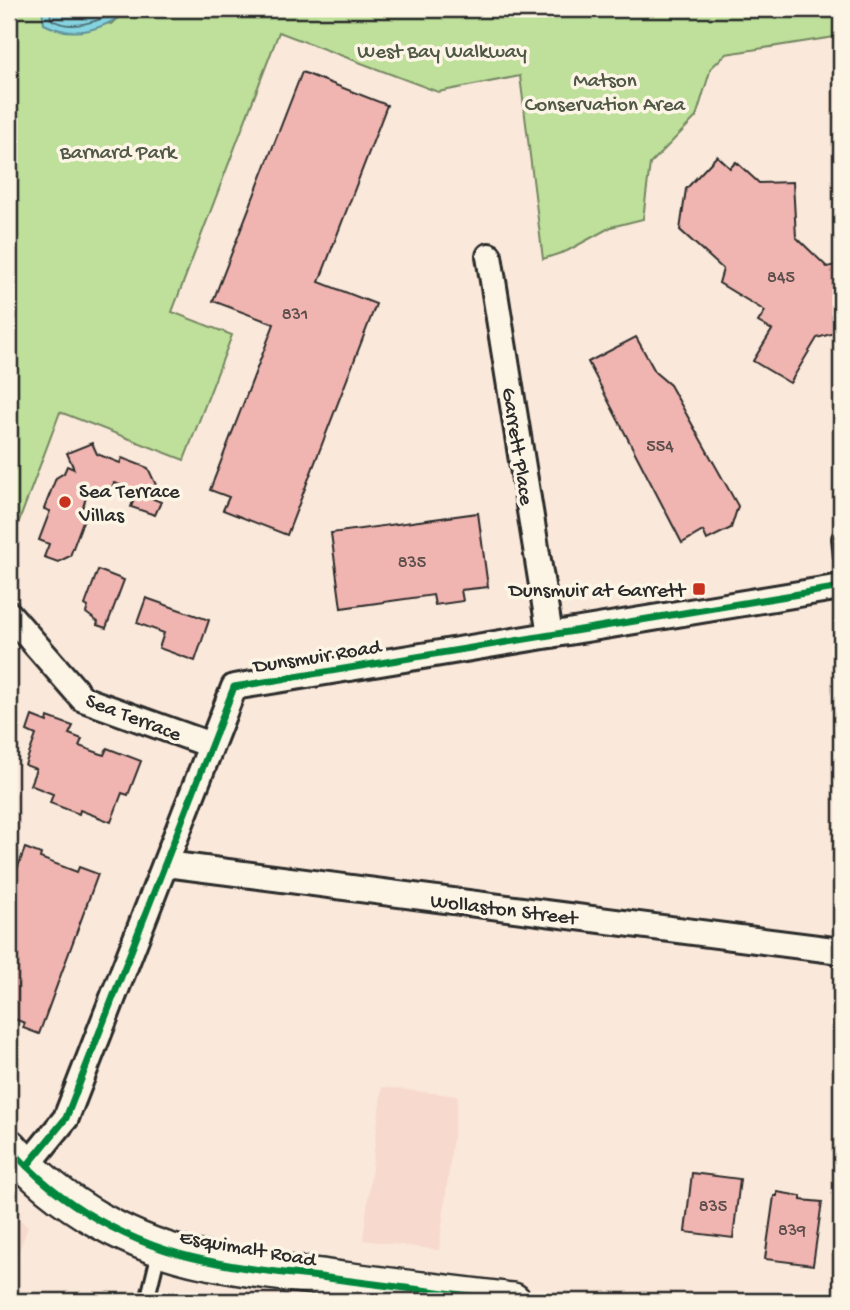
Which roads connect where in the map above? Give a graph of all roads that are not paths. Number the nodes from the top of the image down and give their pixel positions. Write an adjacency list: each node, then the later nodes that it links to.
1 (489, 256): 6 (street, Garrett Place)
2 (841, 534): 3 (lane)
3 (841, 557)
4 (841, 587): 6 (street, Dunsmuir Road)
5 (9, 614): 7 (street, Sea Terrace)
6 (550, 635): 7 (street, Dunsmuir Road)
7 (211, 745): 8 (street, Dunsmuir Road)
8 (166, 864): 9 (street, Wollaston Street); 10 (street, Dunsmuir Road)
9 (841, 951)
10 (18, 1156): 11 (main road, Esquimalt Road)
11 (160, 1248): 12 (lane); 13 (main road, Esquimalt Road)
12 (147, 1301)
13 (513, 1301)

